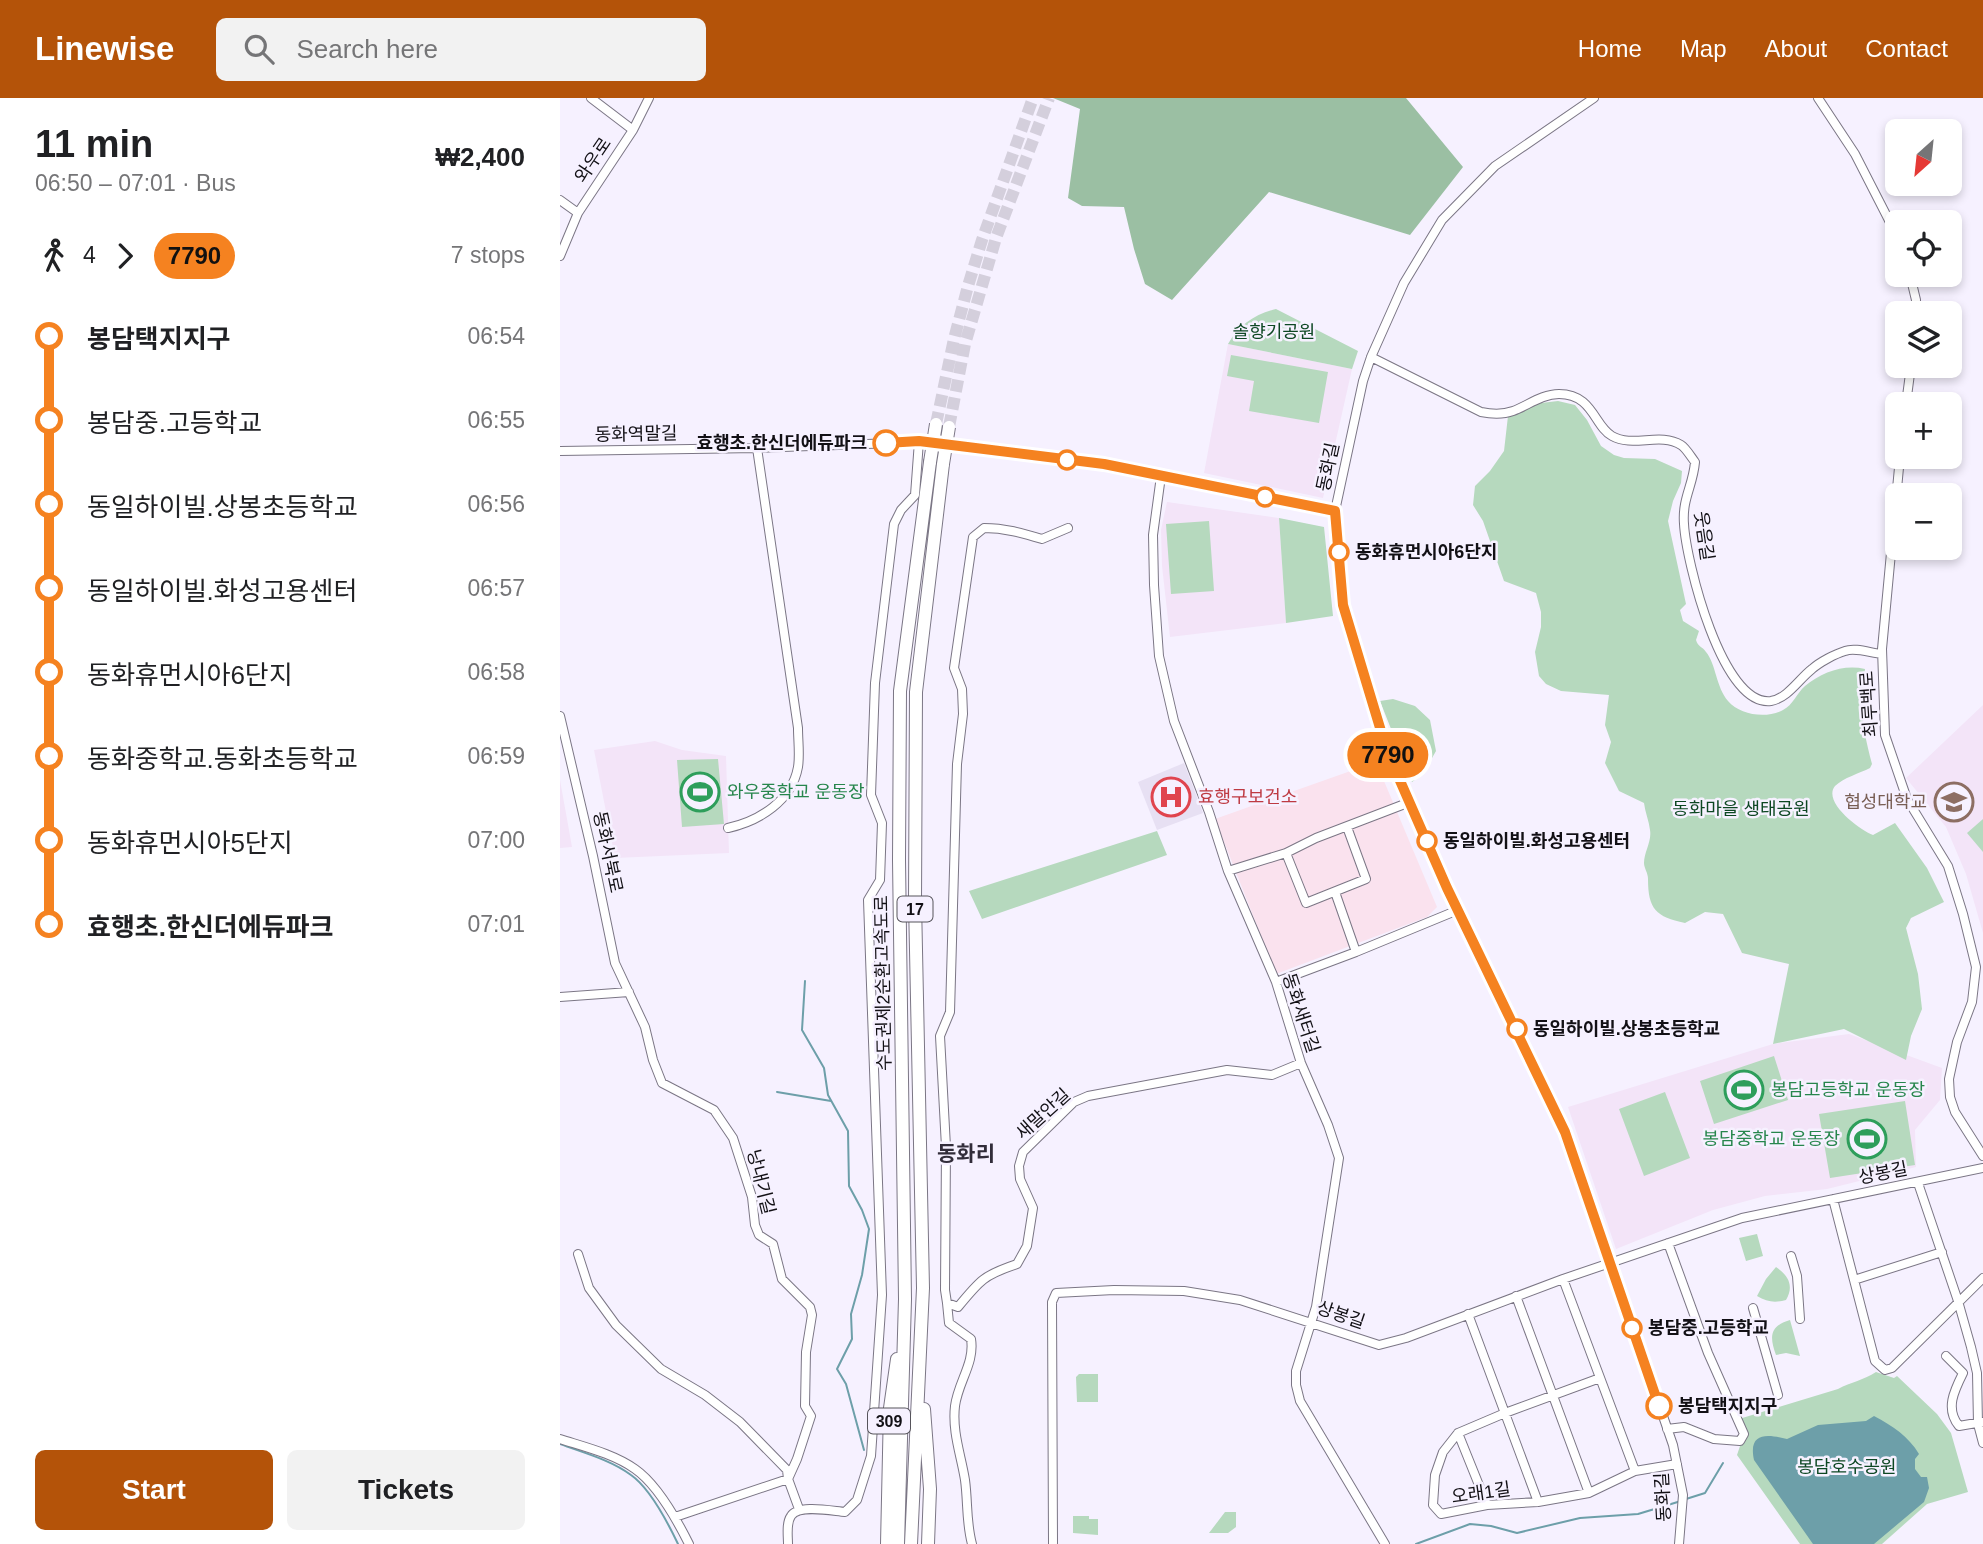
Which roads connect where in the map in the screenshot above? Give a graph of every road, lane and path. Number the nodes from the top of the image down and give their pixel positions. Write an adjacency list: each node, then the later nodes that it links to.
1 (591, 98): 5 (street, 와우로)
2 (649, 98): 5 (street)
3 (1594, 98): 10 (street, 동화길)
4 (1818, 98): 8 (street)
5 (633, 130): 7 (street, 와우로)
6 (560, 200): 7 (street)
7 (578, 213): 9 (street, 와우로)
8 (1885, 213)
9 (560, 256)
10 (1371, 357): 18 (street, 동화길); 20 (street, 웃음길)
11 (943, 425): 15 (highway, 수도권제2순환고속도로 / 17, bridge)
12 (919, 441): 13 (street, 동화역말길); 17 (street, 동화역말길); 72 (street)
13 (757, 448): 14 (street, 동화역말길); 24 (street)
14 (560, 451)
15 (937, 463): 48 (highway, 수도권제2순환고속도로 / 17); 55 (highway, 수도권제2순환고속도로 / 17)
16 (1899, 469): 20 (street, 최루백로)
17 (1161, 476): 18 (street, 동화역말길); 26 (street, 동화새터길)
18 (1335, 511): 22 (street, 동화길)
19 (1068, 528): 50 (street)
20 (1882, 654): 30 (street, 최루백로)
21 (560, 716): 32 (street, 동화서북로)
22 (1410, 803): 23 (street); 28 (street, 동화길)
23 (1347, 827): 25 (street); 27 (street)
24 (728, 828)
25 (1286, 853): 26 (street); 27 (street)
26 (1228, 871): 31 (street, 동화새터길)
27 (1335, 892): 29 (street)
28 (1458, 910): 29 (street); 43 (street, 동화길)
29 (1356, 952): 31 (street)
30 (1979, 967): 35 (street)
31 (1276, 982): 34 (street, 동화새터길)
32 (629, 992): 33 (street); 68 (street, 낭내기길)
33 (560, 997)
34 (1301, 1063): 50 (street, 새말안길); 54 (street, 동화새터길)
35 (1983, 1156)
36 (1983, 1168): 37 (street, 상봉길)
37 (1918, 1183): 38 (street, 상봉길); 40 (street)
38 (1833, 1199): 39 (street, 상봉길); 46 (street)
39 (1668, 1243): 43 (street, 상봉길); 62 (street)
40 (1942, 1252): 46 (street); 49 (street)
41 (578, 1254): 68 (street)
42 (1791, 1256): 53 (street)
43 (1609, 1262): 45 (street, 상봉길); 62 (street, 동화길)
44 (1983, 1278): 49 (street)
45 (1563, 1279): 47 (street, 상봉길); 57 (street)
46 (1854, 1280): 49 (street)
47 (1517, 1296): 52 (street, 상봉길); 58 (street)
48 (905, 1299): 78 (highway, 309); 79 (highway, 수도권제2순환고속도로 / 17)
49 (1958, 1301): 61 (street)
50 (947, 1303): 82 (street)
51 (1753, 1308): 59 (street)
52 (1468, 1314): 54 (street, 상봉길); 60 (street)
53 (1800, 1319)
54 (1312, 1322): 74 (street, 상봉길); 75 (street, 동화새터길)
55 (920, 1356): 80 (highway, 수도권제2순환고속도로 / 17); 81 (highway, 309)
56 (1946, 1356): 61 (street)
57 (1600, 1378): 58 (street); 67 (street)
58 (1555, 1394): 60 (street); 69 (street)
59 (1778, 1395)
60 (1505, 1413): 63 (street); 70 (street)
61 (1980, 1423): 65 (street)
62 (1667, 1429): 66 (street, 동화길)
63 (1458, 1433): 71 (street); 71 (street, 오래1길)
64 (560, 1439): 73 (street)
65 (1983, 1443)
66 (1678, 1464): 67 (street, 오래1길); 83 (street, 동화길)
67 (1635, 1471): 69 (street, 오래1길)
68 (788, 1479): 72 (street); 73 (street)
69 (1589, 1493): 70 (street, 오래1길)
70 (1538, 1502): 71 (street, 오래1길)
71 (1487, 1505)
72 (799, 1509): 77 (street)
73 (675, 1517): 76 (street)
74 (1053, 1543)
75 (1385, 1543)
76 (689, 1544)
77 (788, 1544)
78 (887, 1544)
79 (898, 1544)
80 (911, 1544)
81 (928, 1544)
82 (972, 1544)
83 (1679, 1544)

